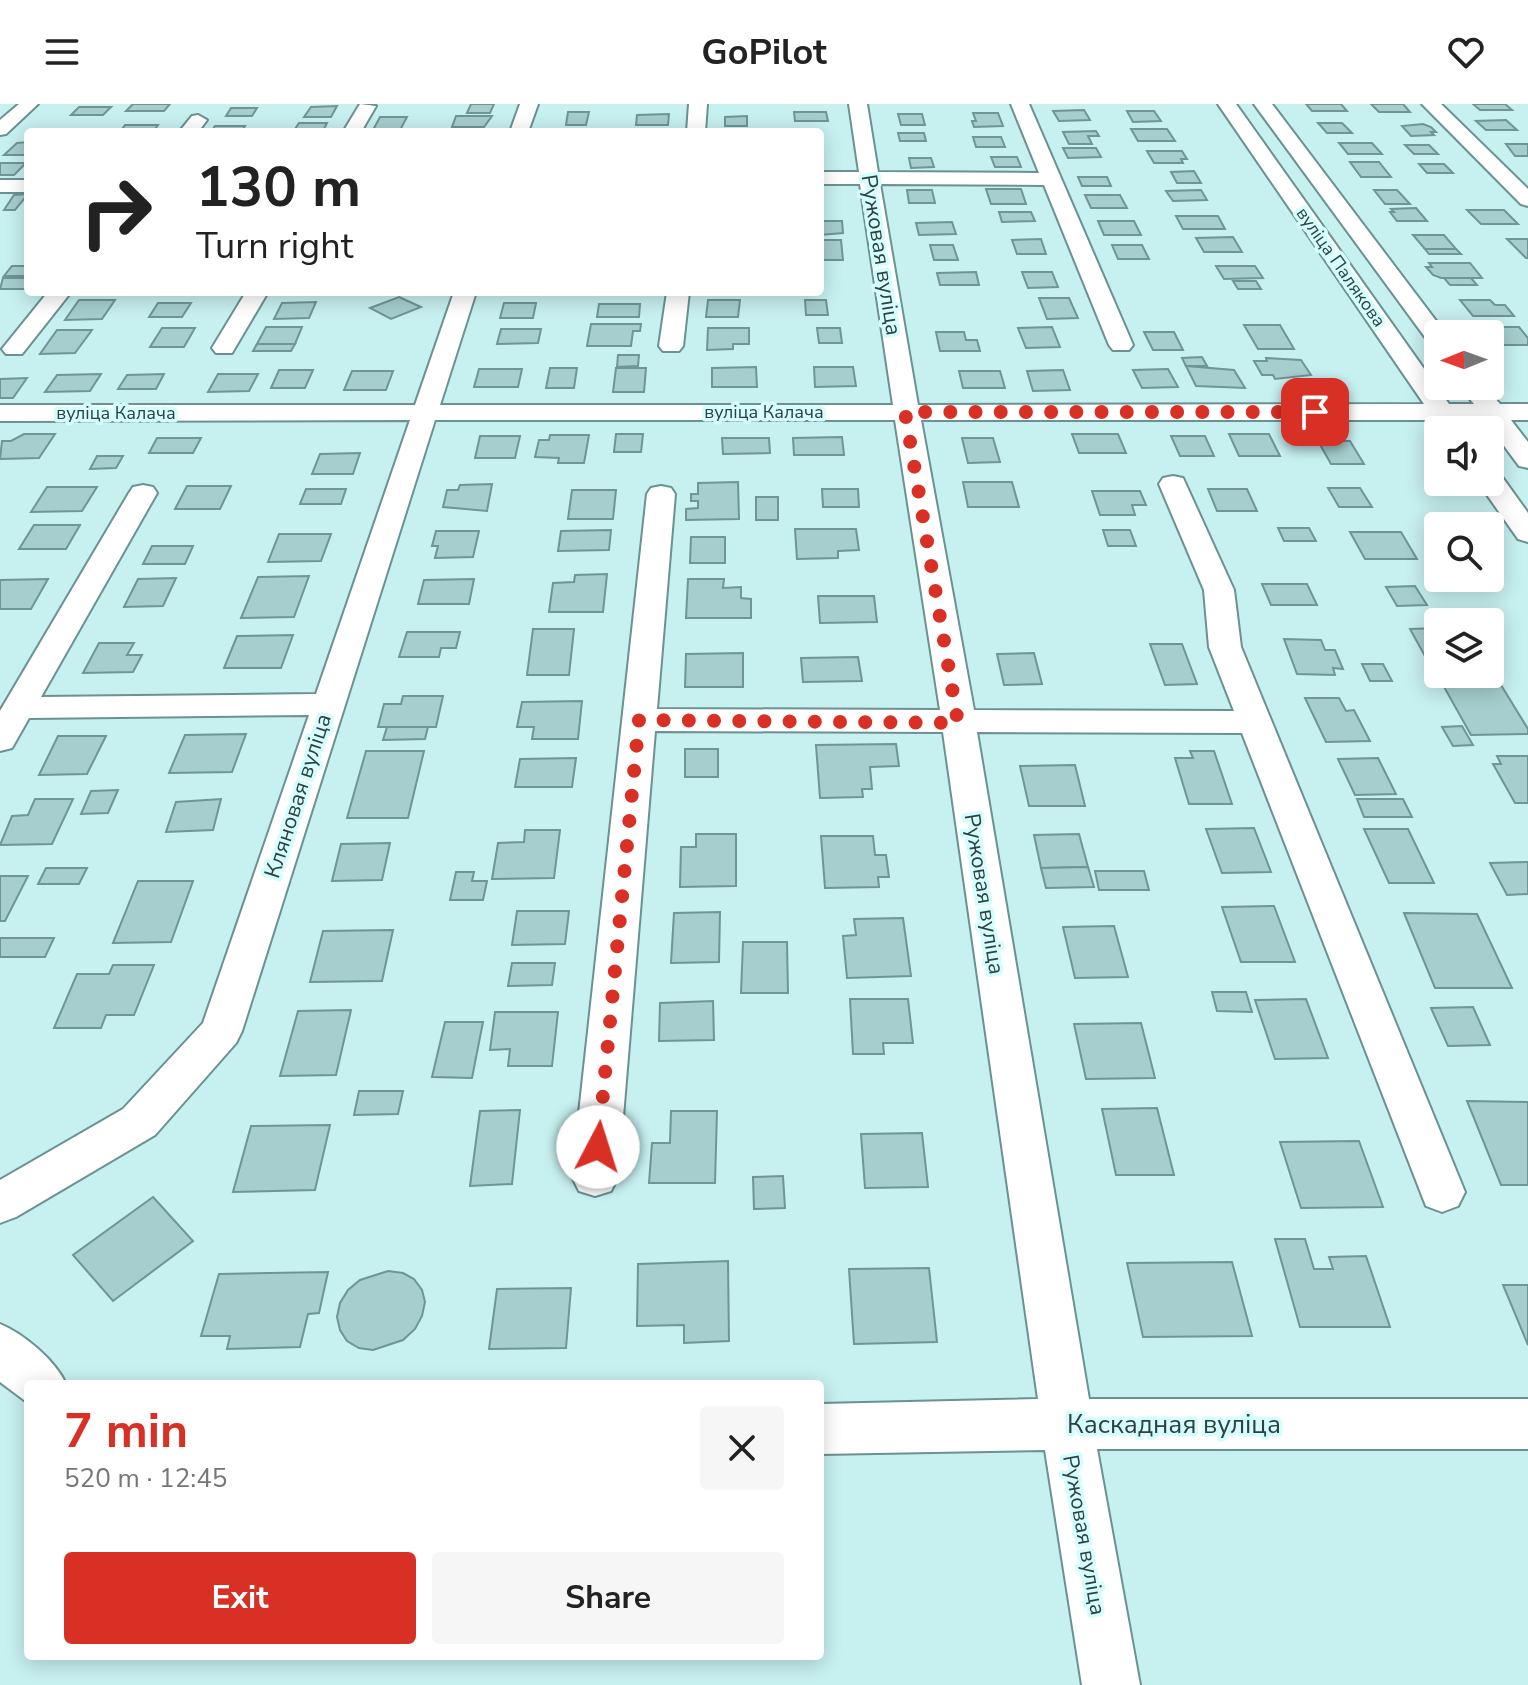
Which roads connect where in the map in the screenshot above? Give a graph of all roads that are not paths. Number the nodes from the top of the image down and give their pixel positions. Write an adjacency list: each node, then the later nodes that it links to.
1 (29, 104): 13 (street)
2 (529, 104): 11 (street)
3 (698, 104): 12 (street)
4 (858, 104): 15 (street, Ружовая вуліца)
5 (1020, 104): 16 (street)
6 (1227, 104): 35 (street, вуліца Палякова)
7 (1263, 104): 24 (street)
8 (1431, 104): 19 (street)
9 (367, 106): 10 (street)
10 (354, 128)
11 (520, 128)
12 (696, 128)
13 (0, 130)
14 (824, 178): 15 (street)
15 (869, 178): 16 (street); 31 (street, Ружовая вуліца)
16 (1051, 179): 25 (street)
17 (0, 186): 18 (street)
18 (24, 186)
19 (1528, 200)
20 (57, 296): 28 (street)
21 (255, 296): 27 (street)
22 (464, 296): 30 (street, Кляновая вуліца)
23 (677, 296): 26 (street)
24 (1424, 320)
25 (1121, 345)
26 (671, 346)
27 (224, 348)
28 (14, 349)
29 (1483, 400): 32 (street)
30 (425, 412): 31 (street, вуліца Калача); 34 (street, вуліца Калача); 44 (street, Кляновая вуліца)
31 (905, 412): 37 (street, вуліца Калача); 48 (street, Ружовая вуліца)
32 (1492, 412): 33 (street, вуліца Калача); 36 (street, вуліца Калача); 38 (street)
33 (1528, 412)
34 (0, 413)
35 (1445, 416)
36 (1472, 416)
37 (1424, 421)
38 (1528, 460)
39 (1173, 484): 47 (street)
40 (143, 493): 45 (street)
41 (661, 494): 46 (street)
42 (1501, 496): 43 (street)
43 (1528, 533)
44 (328, 704): 45 (street); 52 (street, Кляновая вуліца)
45 (19, 708): 49 (street)
46 (639, 720): 48 (street); 50 (street)
47 (1255, 722): 48 (street); 51 (street)
48 (958, 723): 55 (street, Ружовая вуліца)
49 (0, 740)
50 (595, 1177)
51 (1442, 1192)
52 (0, 1203)
53 (0, 1347): 54 (street)
54 (36, 1380)
55 (1065, 1424): 56 (street, Каскадная вуліца); 57 (street, Каскадная вуліца); 58 (street, Ружовая вуліца)
56 (1528, 1424)
57 (824, 1429)
58 (1111, 1685)

